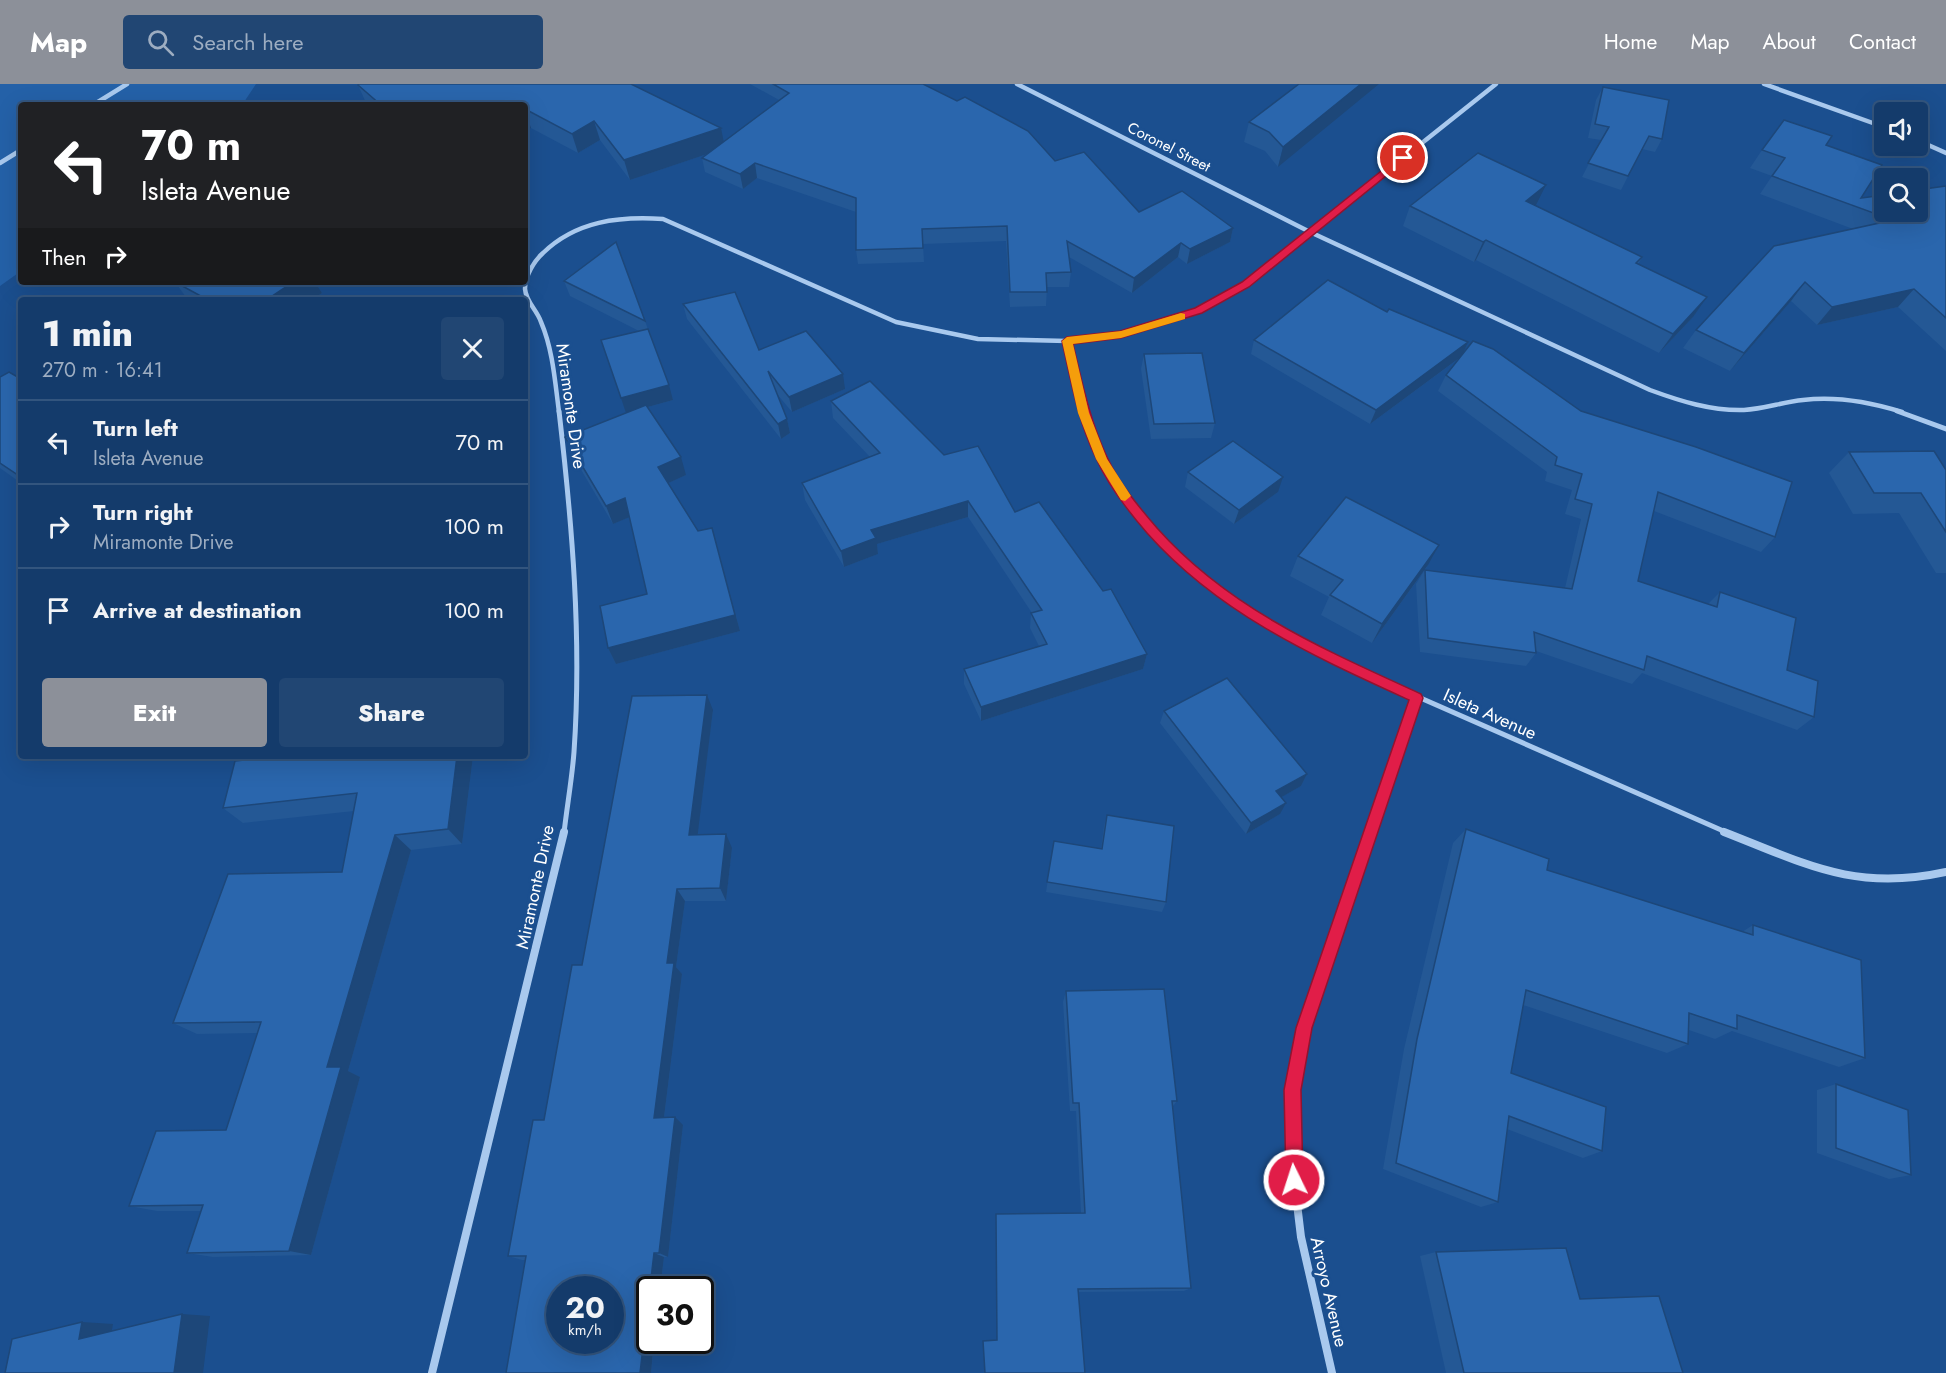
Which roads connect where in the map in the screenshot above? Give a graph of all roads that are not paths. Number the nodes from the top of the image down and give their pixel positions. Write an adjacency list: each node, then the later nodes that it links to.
1 (127, 84): 5 (street)
2 (1017, 84): 11 (street, Coronel Street)
3 (1496, 84): 11 (street, Miramonte Drive)
4 (1764, 84): 6 (street)
5 (98, 102)
6 (1874, 123)
7 (1928, 145): 9 (street)
8 (18, 152): 10 (street)
9 (1946, 153)
10 (0, 163)
11 (1310, 232): 14 (street, Miramonte Drive); 15 (street)
12 (528, 278): 14 (street, Miramonte Drive)
13 (528, 300): 18 (street, Miramonte Drive)
14 (1067, 341): 16 (street, Isleta Avenue)
15 (1946, 429)
16 (1417, 698): 17 (street, Isleta Avenue); 19 (street, Arroyo Avenue)
17 (1946, 872)
18 (432, 1373)
19 (1332, 1373)

